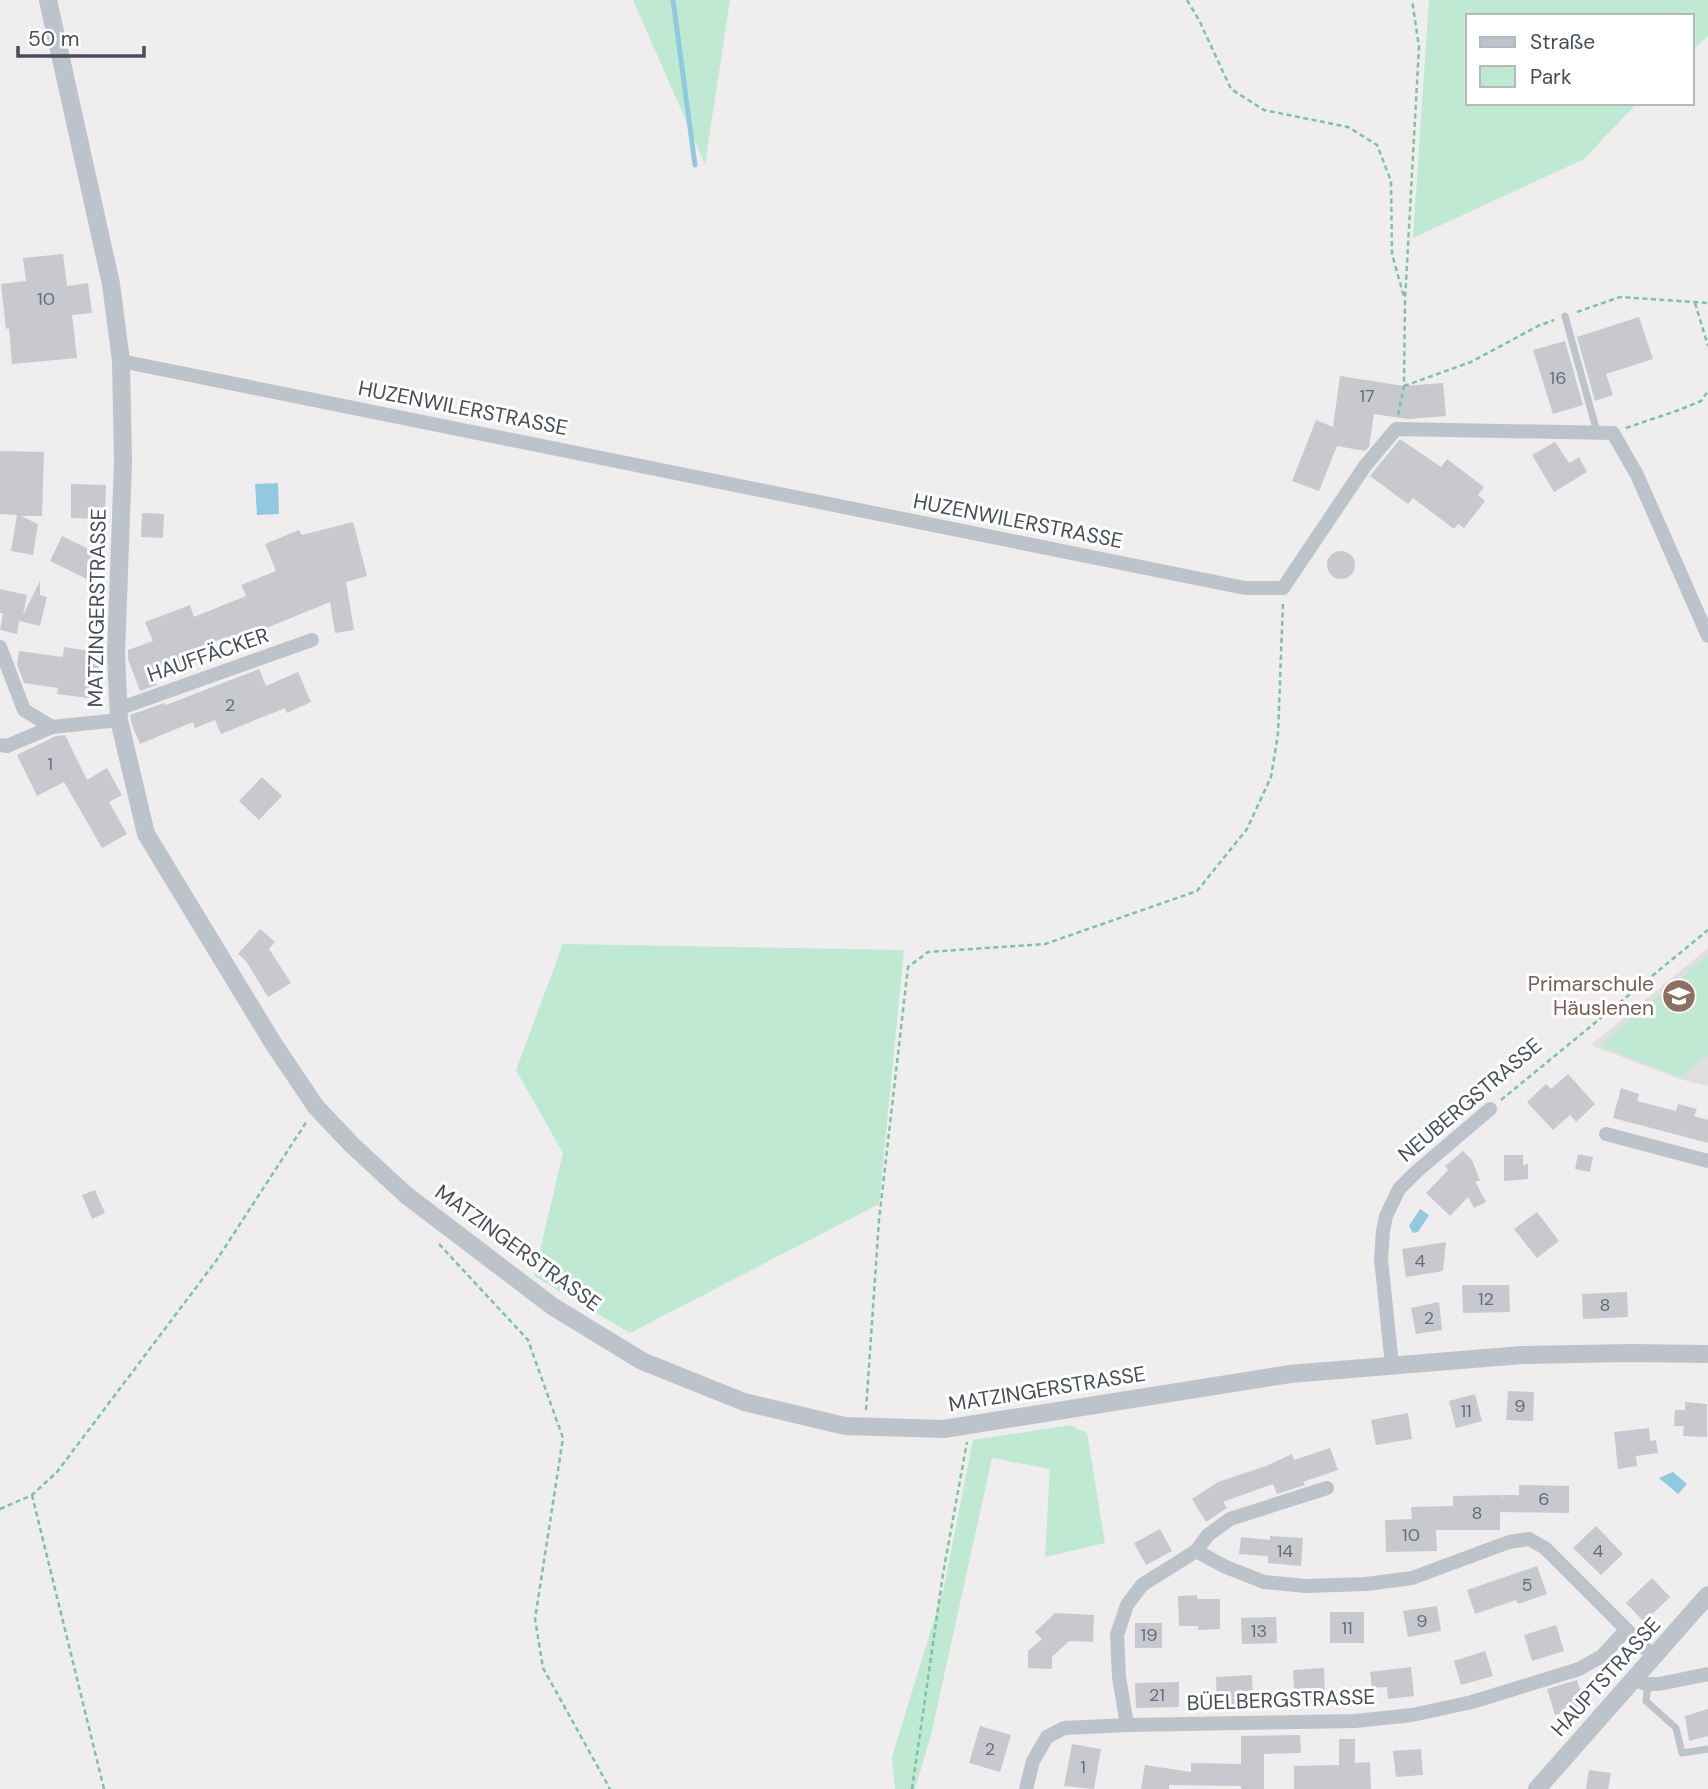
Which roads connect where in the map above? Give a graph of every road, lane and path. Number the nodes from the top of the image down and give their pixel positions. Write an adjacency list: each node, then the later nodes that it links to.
1 (48, 0): 9 (street, MATZINGERSTRASSE)
2 (1187, 0): 4 (path)
3 (1412, 0): 4 (path)
4 (1405, 300): 10 (path)
5 (1694, 302): 6 (path); 7 (path); 8 (path)
6 (1708, 303)
7 (1565, 316): 10 (path); 13 (lane)
8 (1708, 346)
9 (121, 361): 15 (street, HUZENWILERSTRASSE); 19 (street, MATZINGERSTRASSE)
10 (1404, 386): 12 (path)
11 (1708, 391): 14 (path)
12 (1395, 429): 13 (street); 15 (street)
13 (1597, 432): 14 (street)
14 (1613, 433): 16 (street)
15 (1283, 588): 31 (path)
16 (1708, 636)
17 (312, 640): 19 (street, HAUFFÄCKER)
18 (0, 647): 20 (street)
19 (118, 714): 20 (street, HAUFFÄCKER); 23 (street, MATZINGERSTRASSE)
20 (51, 727): 21 (street, HAUFFÄCKER)
21 (0, 745)
22 (1708, 930): 24 (path, NEUBERGSTRASSE)
23 (316, 1107): 31 (street, MATZINGERSTRASSE); 33 (path)
24 (1490, 1109): 29 (street, NEUBERGSTRASSE)
25 (1606, 1134): 26 (street)
26 (1708, 1161)
27 (438, 1242): 44 (path)
28 (1708, 1354): 29 (street, MATZINGERSTRASSE)
29 (1392, 1365): 30 (street, MATZINGERSTRASSE)
30 (972, 1425): 31 (street, MATZINGERSTRASSE); 45 (path)
31 (865, 1427)
32 (1327, 1488): 35 (street)
33 (32, 1495): 34 (path); 43 (path)
34 (0, 1509)
35 (1196, 1551): 37 (street); 41 (street)
36 (1708, 1595): 38 (street, HAUPTSTRASSE)
37 (1626, 1630): 38 (street); 41 (street, BÜELBERGSTRASSE)
38 (1654, 1657): 40 (street, HAUPTSTRASSE)
39 (1708, 1674): 40 (street)
40 (1641, 1681): 42 (lane); 47 (street, HAUPTSTRASSE)
41 (1127, 1725): 46 (street, BÜELBERGSTRASSE)
42 (1708, 1749)
43 (104, 1789)
44 (610, 1789)
45 (912, 1789)
46 (1026, 1789)
47 (1537, 1789)

